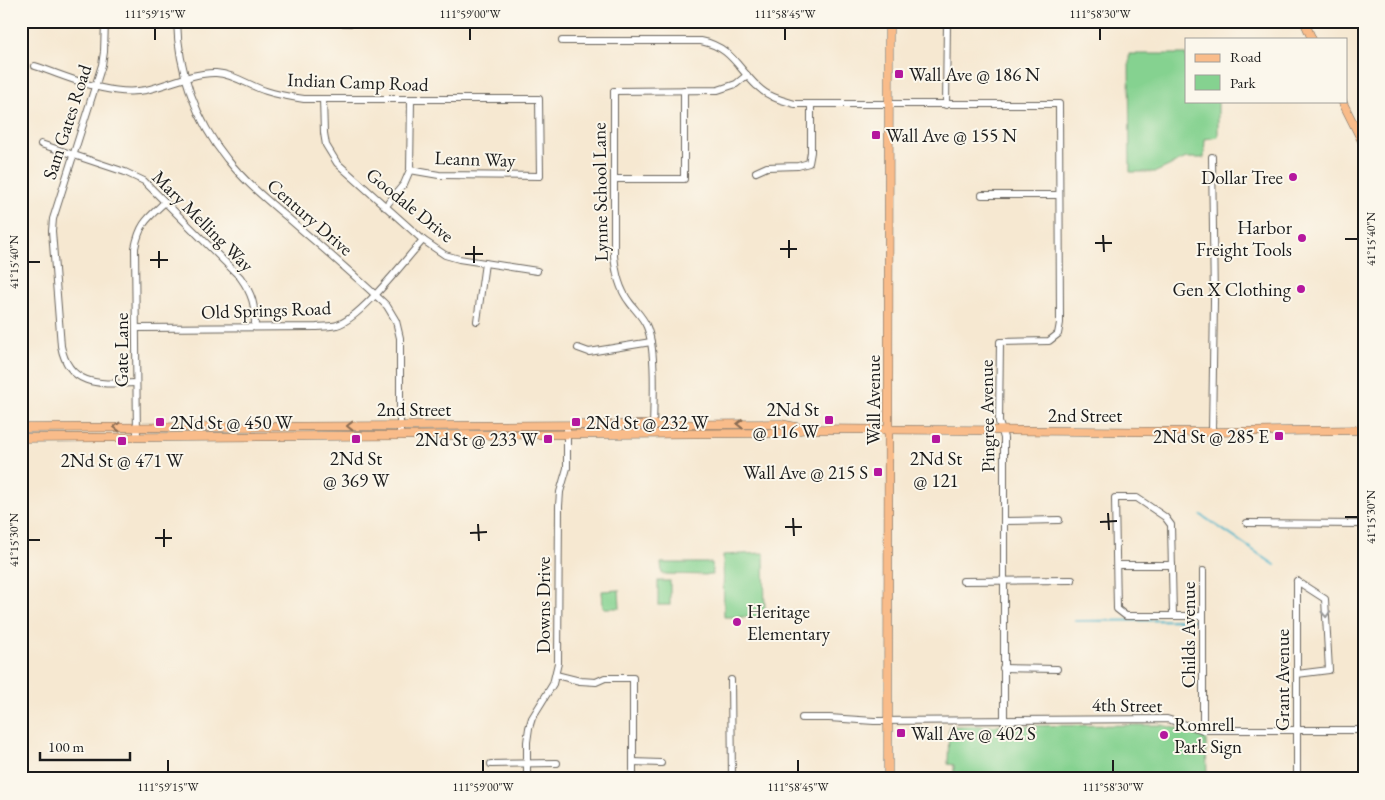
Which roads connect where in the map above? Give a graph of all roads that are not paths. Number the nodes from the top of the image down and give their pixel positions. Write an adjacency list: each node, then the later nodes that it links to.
1 (105, 21): 13 (street, Sam Gates Road)
2 (177, 21): 12 (street, Century Drive)
3 (293, 21): 7 (street)
4 (889, 21): 19 (main road, Wall Avenue)
5 (947, 21): 20 (street)
6 (1304, 21): 8 (main road)
7 (353, 22)
8 (1312, 38)
9 (562, 41): 11 (street)
10 (35, 66): 13 (street, Indian Camp Road)
11 (747, 75): 14 (street); 18 (street)
12 (186, 79): 13 (street, Indian Camp Road); 15 (street, Indian Camp Road); 36 (street, Century Drive)
13 (95, 86): 23 (street, Sam Gates Road)
14 (684, 90): 28 (street, Lynne School Lane); 28 (street)
15 (323, 99): 16 (street, Indian Camp Road); 32 (street, Goodale Drive)
16 (411, 100): 25 (street); 27 (street, Indian Camp Road)
17 (1342, 102): 22 (main road)
18 (811, 104): 19 (street); 26 (street)
19 (889, 104): 20 (street); 49 (main road, Wall Avenue)
20 (946, 105): 30 (street, Pingree Avenue)
21 (41, 144): 23 (street, Mary Melling Way)
22 (1364, 145)
23 (73, 154): 31 (street, Mary Melling Way); 42 (street, Sam Gates Road)
24 (1212, 157): 52 (street)
25 (410, 170): 27 (street, Leann Way); 32 (street)
26 (756, 172)
27 (540, 176)
28 (614, 179): 40 (street, Lynne School Lane)
29 (982, 195): 30 (street)
30 (1058, 195): 51 (street, Pingree Avenue)
31 (165, 202): 38 (street, Mary Melling Way); 39 (street, Gate Lane)
32 (385, 207): 33 (street, Goodale Drive)
33 (422, 240): 34 (street, Goodale Drive); 36 (street, Old Springs Road)
34 (486, 263): 35 (street, Goodale Drive); 37 (street)
35 (537, 271)
36 (374, 294): 38 (street, Old Springs Road); 45 (street, Century Drive)
37 (476, 321)
38 (255, 327): 39 (street, Old Springs Road)
39 (136, 328): 42 (street, Gate Lane)
40 (650, 342): 41 (street); 43 (street, Lynne School Lane)
41 (578, 348)
42 (136, 384): 46 (street, Gate Lane)
43 (653, 424): 44 (main road, 2nd Street); 48 (main road, 2nd Street, one-way to 43); 53 (street, Lynne School Lane)
44 (567, 425): 45 (main road, 2nd Street); 54 (street, Downs Drive)
45 (400, 426): 46 (main road, 2nd Street, one-way to 46); 55 (street, Century Drive)
46 (137, 427): 47 (main road, 2nd Street, one-way to 47); 56 (street, Gate Lane)
47 (21, 428)
48 (806, 429): 49 (main road, 2nd Street); 53 (main road, 2nd Street)
49 (890, 430): 51 (main road, 2nd Street); 77 (main road, Wall Avenue)
50 (1364, 430): 52 (main road, 2nd Street)
51 (1001, 431): 52 (main road, 2nd Street); 59 (street, Pingree Avenue)
52 (1212, 432)
53 (653, 434): 54 (main road, 2nd Street)
54 (567, 435): 55 (main road, 2nd Street); 73 (street, Downs Drive)
55 (400, 436): 56 (main road, 2nd Street)
56 (137, 437): 57 (main road, 2nd Street)
57 (21, 438)
58 (1059, 520): 59 (street)
59 (1004, 521): 65 (street, Pingree Avenue)
60 (1247, 523): 61 (street)
61 (1364, 524)
62 (1117, 565): 63 (street); 63 (street); 68 (street)
63 (1172, 565): 68 (street)
64 (1203, 571): 69 (street, Childs Avenue)
65 (1004, 580): 66 (street); 67 (street); 70 (street, Pingree Avenue)
66 (1072, 580)
67 (963, 581)
68 (1173, 615): 69 (street)
69 (1203, 616): 79 (street, Childs Avenue)
70 (1003, 668): 71 (street); 76 (street, Pingree Avenue)
71 (1057, 669)
72 (1297, 674): 72 (street, Grant Avenue, one-way to 72); 78 (street, Grant Avenue)
73 (556, 675): 81 (street); 85 (street, Downs Drive)
74 (732, 680): 88 (street)
75 (802, 718): 77 (street, 4th Street)
76 (1004, 719): 77 (street, 4th Street); 79 (street, 4th Street)
77 (888, 721): 89 (main road, Wall Avenue)
78 (1297, 729): 79 (street, 4th Street); 80 (street, 4th Street); 90 (street, Grant Avenue)
79 (1203, 730)
80 (1364, 730)
81 (634, 762): 83 (street); 87 (street)
82 (557, 763): 85 (street)
83 (661, 763)
84 (491, 764): 85 (street)
85 (527, 764): 86 (street, Downs Drive)
86 (527, 779)
87 (634, 779)
88 (732, 779)
89 (888, 779)
90 (1297, 779)

